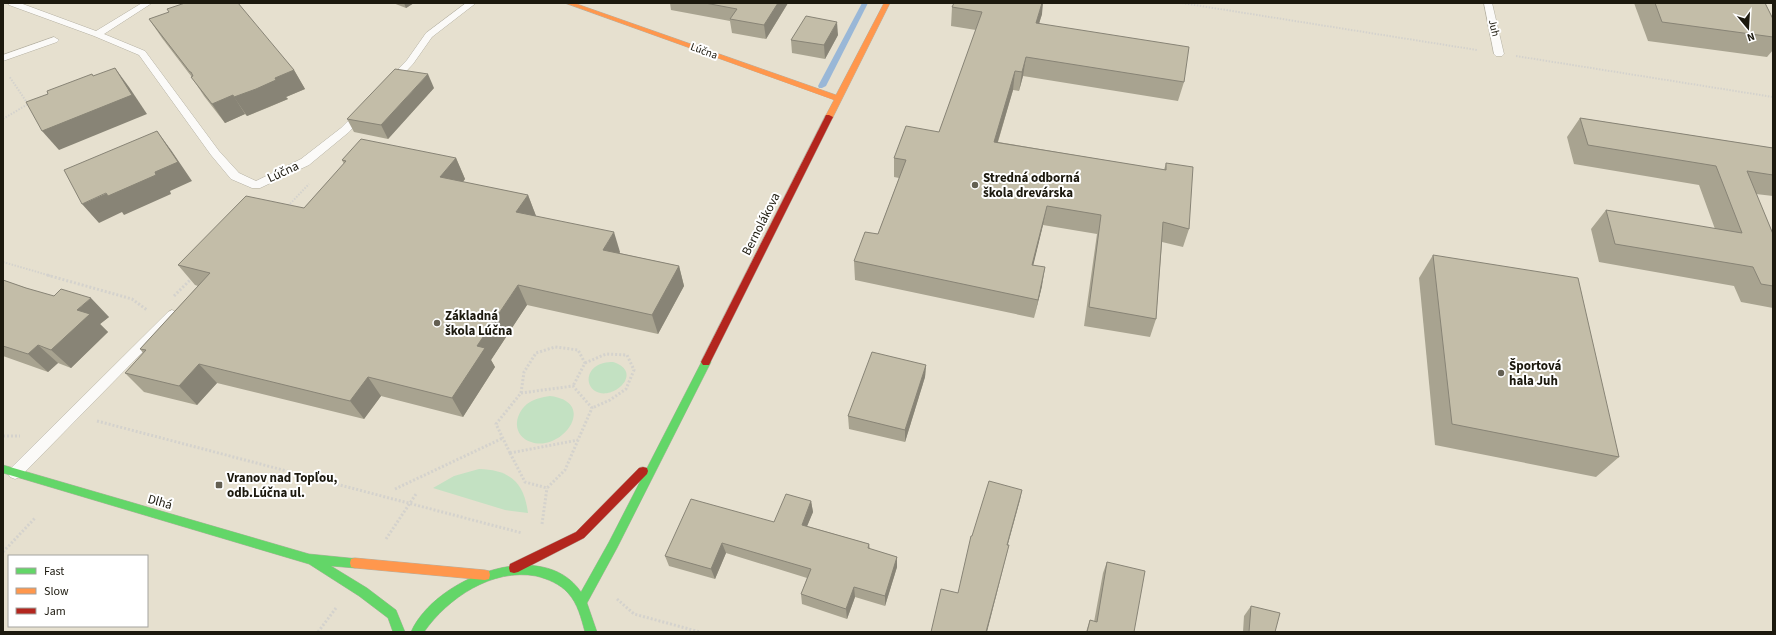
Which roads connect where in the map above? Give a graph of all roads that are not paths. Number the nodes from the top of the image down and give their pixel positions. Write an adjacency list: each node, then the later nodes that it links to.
1 (12, 3): 7 (lane, Lúčna)
2 (148, 3): 7 (lane)
3 (472, 3): 11 (lane)
4 (568, 3): 12 (street, Lúčna)
5 (887, 3): 12 (street, Bernolákova)
6 (1488, 3): 9 (lane, Juh)
7 (97, 34): 13 (lane, Lúčna)
8 (54, 40): 10 (lane)
9 (1499, 54)
10 (3, 58)
11 (383, 90)
12 (839, 99): 15 (street, Bernolákova)
13 (367, 107)
14 (171, 316): 17 (lane)
15 (657, 455): 19 (street); 21 (street, Bernolákova)
16 (3, 470): 17 (street, Dlhá)
17 (16, 473): 18 (street, Dlhá)
18 (309, 559): 20 (street); 22 (street)
19 (514, 568): 20 (street); 21 (street)
20 (486, 575): 23 (street)
21 (582, 601): 24 (street)
22 (399, 632)
23 (417, 632)
24 (591, 632)

